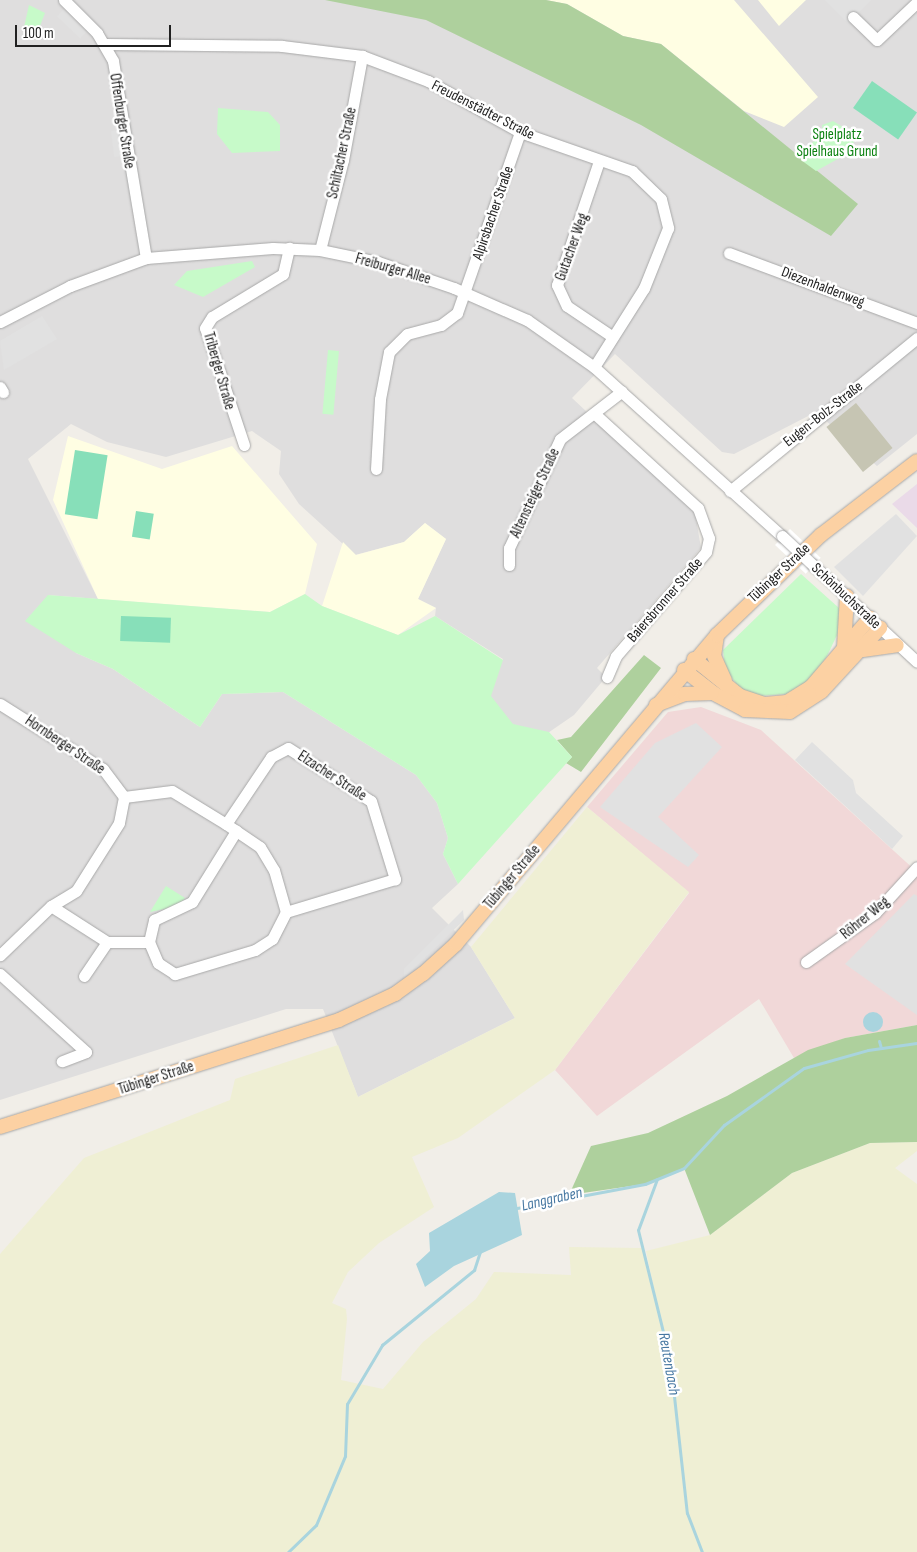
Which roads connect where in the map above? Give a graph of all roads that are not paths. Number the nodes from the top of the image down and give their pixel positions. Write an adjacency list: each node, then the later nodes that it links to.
1 (64, 0): 4 (street, Offenburger Straße)
2 (917, 2): 3 (street)
3 (853, 18)
4 (105, 44): 5 (street, Freudenstädter Straße); 11 (street, Offenburger Straße)
5 (362, 56): 6 (street, Freudenstädter Straße); 9 (street, Schiltacher Straße)
6 (520, 132): 7 (street, Freudenstädter Straße); 12 (street, Alpirsbacher Straße)
7 (599, 161): 15 (street, Gutacher Weg); 15 (street, Freudenstädter Straße)
8 (289, 248): 9 (street, Freiburger Allee); 11 (street, Freiburger Allee); 20 (street, Triberger Straße)
9 (320, 250): 12 (street, Freiburger Allee)
10 (729, 253): 14 (street, Diezenhaldenweg)
11 (146, 258): 13 (street, Freiburger Allee)
12 (465, 293): 17 (street, Freiburger Allee); 22 (street, Alpirsbacher Straße)
13 (0, 322)
14 (917, 323)
15 (613, 337): 17 (street, Freudenstädter Straße)
16 (917, 338): 23 (street, Eugen-Bolz-Straße)
17 (594, 367): 18 (street, Freiburger Allee)
18 (622, 391): 19 (street, Altensteiger Straße); 23 (street, Freiburger Allee)
19 (596, 415): 24 (street, Altensteiger Straße); 34 (street, Baiersbronner Straße)
20 (244, 445)
21 (917, 461): 27 (main road, Tübinger Straße)
22 (376, 469)
23 (730, 491): 25 (street, Schönbuchstraße, bridge)
24 (509, 565)
25 (848, 596): 26 (street, Schönbuchstraße); 29 (main road)
26 (875, 623): 28 (street, Schönbuchstraße); 29 (main road); 30 (main road)
27 (716, 635): 31 (main road, Tübinger Straße); 35 (main road)
28 (897, 645): 30 (main road); 32 (street, Schönbuchstraße)
29 (844, 648): 35 (main road)
30 (863, 650): 36 (main road)
31 (694, 659): 33 (main road, Tübinger Straße); 35 (main road)
32 (917, 662)
33 (684, 670): 36 (main road); 38 (main road, Tübinger Straße)
34 (607, 677)
35 (729, 688)
36 (713, 693): 38 (main road)
37 (0, 704): 39 (street, Hornberger Straße)
38 (653, 706): 52 (main road, Tübinger Straße)
39 (124, 797): 40 (street); 43 (street)
40 (226, 824): 41 (street); 44 (street, Elzacher Straße)
41 (236, 831): 44 (street); 46 (street)
42 (917, 867): 48 (street, Röhrer Weg)
43 (51, 906): 45 (street); 47 (street)
44 (286, 912): 46 (street)
45 (107, 942): 46 (street); 50 (street)
46 (149, 942)
47 (0, 955)
48 (806, 962)
49 (0, 974): 51 (street)
50 (84, 976)
51 (62, 1061)
52 (0, 1127)

